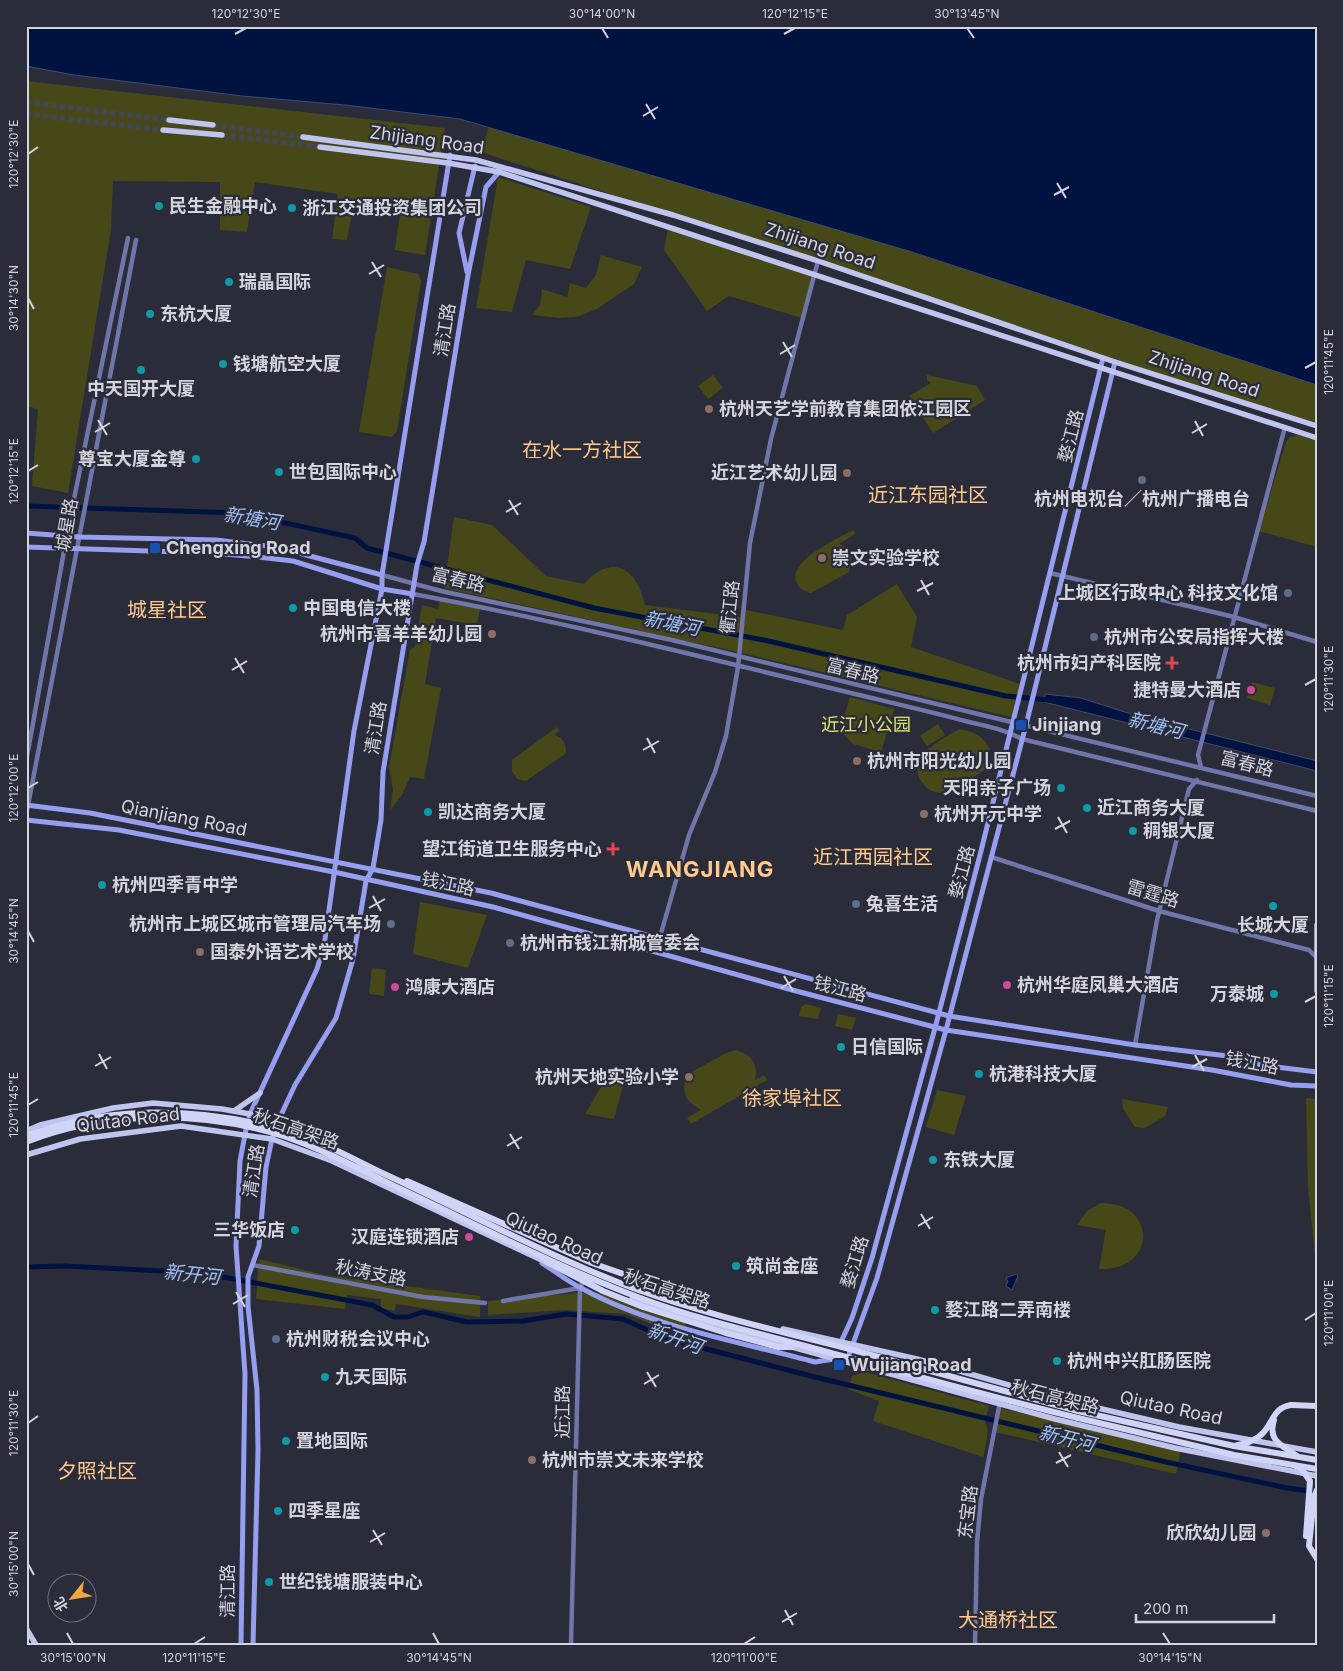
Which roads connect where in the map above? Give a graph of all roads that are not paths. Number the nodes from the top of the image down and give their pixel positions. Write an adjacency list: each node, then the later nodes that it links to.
1 (170, 120): 2 (main road)
2 (213, 125)
3 (162, 130): 4 (main road)
4 (222, 135)
5 (303, 137): 7 (main road, Zhijiang Road)
6 (320, 147): 9 (main road, Zhijiang Road)
7 (450, 155): 8 (main road, Zhijiang Road); 9 (main road, 清江路)
8 (476, 160): 10 (main road); 14 (main road, Zhijiang Road)
9 (448, 163): 10 (main road, Zhijiang Road); 31 (main road, 清江路)
10 (474, 167): 11 (main road, Zhijiang Road); 15 (main road)
11 (498, 172): 15 (main road, 清江路); 16 (main road, Zhijiang Road)
12 (128, 238): 25 (street, 城星路)
13 (136, 240): 26 (street, 城星路)
14 (818, 261): 16 (street, 衢江路); 17 (main road, Zhijiang Road)
15 (468, 275): 33 (main road, 清江路)
16 (813, 276): 19 (main road, Zhijiang Road); 38 (street, 衢江路)
17 (1103, 358): 18 (main road, Zhijiang Road); 19 (main road, 婺江路)
18 (1115, 362): 20 (main road, 婺江路); 21 (main road, Zhijiang Road)
19 (1101, 369): 20 (main road, Zhijiang Road); 30 (main road, 婺江路)
20 (1113, 372): 22 (main road, Zhijiang Road); 32 (main road, 婺江路)
21 (1317, 426)
22 (1285, 428): 23 (main road, Zhijiang Road); 36 (street)
23 (1317, 438)
24 (26, 533): 25 (main road)
25 (68, 536): 26 (main road); 28 (street, 城星路)
26 (79, 537): 29 (street, 城星路); 31 (main road)
27 (26, 547): 28 (main road)
28 (67, 548): 29 (main road); 45 (street, 城星路)
29 (77, 548): 34 (main road); 52 (street, 城星路)
30 (1050, 573): 32 (street); 40 (main road, 婺江路)
31 (382, 575): 33 (street, 富春路); 34 (main road, 清江路)
32 (1064, 577): 36 (street); 41 (main road, 婺江路)
33 (414, 583): 35 (main road, 清江路); 38 (street, 富春路)
34 (382, 590): 35 (main road); 57 (main road, 清江路)
35 (413, 594): 39 (street, 富春路); 58 (main road, 清江路)
36 (1234, 617): 37 (street); 44 (street)
37 (1317, 642)
38 (738, 657): 39 (street, 衢江路); 40 (street, 富春路)
39 (738, 667): 42 (street, 富春路); 63 (street, 衢江路)
40 (1013, 722): 41 (street, 富春路); 42 (main road, 婺江路)
41 (1026, 725): 43 (main road, 婺江路); 46 (street, 富春路)
42 (1011, 732): 43 (street, 富春路); 69 (main road, 婺江路)
43 (1022, 739): 48 (street, 富春路); 56 (main road, 婺江路)
44 (1198, 753): 46 (street); 47 (street)
45 (26, 762)
46 (1188, 764): 47 (street, 富春路)
47 (1202, 767): 51 (street, 富春路)
48 (1184, 777): 49 (street, 富春路); 50 (street)
49 (1197, 780): 50 (street); 53 (street, 富春路)
50 (1189, 789): 61 (street)
51 (1317, 796)
52 (27, 806): 54 (street, 城星路); 57 (main road, Qianjiang Road)
53 (1317, 811)
54 (26, 816)
55 (26, 820): 59 (main road, Qianjiang Road)
56 (991, 857): 61 (street, 雷霆路); 70 (main road, 婺江路)
57 (336, 862): 58 (main road, 钱江路); 59 (main road, 清江路)
58 (373, 868): 60 (main road, 清江路); 63 (main road, 钱江路)
59 (334, 872): 60 (main road, 钱江路); 76 (main road, 清江路)
60 (366, 881): 66 (main road, 钱江路); 79 (main road, 清江路)
61 (1159, 911): 65 (street, 雷霆路); 73 (street)
62 (1317, 924): 64 (main road)
63 (660, 940): 66 (street, 衢江路); 69 (main road, 钱江路)
64 (1315, 941): 65 (street); 67 (main road)
65 (1309, 950): 67 (street)
66 (656, 951): 71 (main road, 钱江路)
67 (1316, 957): 68 (main road)
68 (1317, 991)
69 (938, 1013): 70 (main road, 钱江路); 71 (main road, 婺江路)
70 (949, 1016): 72 (main road, 婺江路); 73 (main road, 钱江路)
71 (935, 1028): 72 (main road, 钱江路); 96 (main road, 婺江路)
72 (946, 1030): 75 (main road, 钱江路); 97 (main road, 婺江路)
73 (1135, 1045): 74 (main road, 钱江路)
74 (1317, 1072)
75 (1317, 1086)
76 (260, 1093): 77 (main road); 78 (main road, 清江路)
77 (234, 1111): 78 (main road, Qiutao Road); 80 (main road, Qiutao Road)
78 (250, 1114): 79 (main road, Qiutao Road); 81 (main road, 清江路)
79 (276, 1128): 83 (main road, 清江路); 90 (main road, Qiutao Road)
80 (26, 1131)
81 (244, 1134): 83 (main road, Qiutao Road); 85 (main road, Qiutao Road); 116 (main road, 清江路)
82 (26, 1136): 86 (highway, 秋石高架路, bridge)
83 (272, 1139): 88 (main road, Qiutao Road); 89 (main road, 清江路)
84 (26, 1142): 87 (highway, 秋石高架路, bridge)
85 (26, 1155)
86 (373, 1168): 95 (highway, bridge); 104 (highway, 秋石高架路, bridge)
87 (405, 1191): 98 (highway, bridge); 108 (highway, 秋石高架路, bridge)
88 (533, 1256): 91 (main road, Qiutao Road); 92 (main road)
89 (253, 1265): 94 (street, 秋涛支路); 117 (main road, 清江路)
90 (587, 1270): 91 (street, 近江路); 95 (main road, Qiutao Road)
91 (584, 1280): 92 (street, 近江路); 98 (main road, Qiutao Road)
92 (580, 1288): 93 (street); 99 (main road); 118 (street, 近江路)
93 (503, 1301)
94 (485, 1303)
95 (699, 1307): 96 (main road, Qiutao Road)
96 (840, 1342): 97 (main road, Qiutao Road); 99 (main road, 婺江路)
97 (853, 1343): 100 (main road, 婺江路); 101 (main road, Qiutao Road)
98 (792, 1347): 99 (main road, Qiutao Road)
99 (834, 1359): 100 (main road, Qiutao Road)
100 (847, 1361): 102 (main road, Qiutao Road)
101 (1005, 1384): 102 (street, 东宝路); 105 (main road, Qiutao Road)
102 (1000, 1404): 110 (main road, Qiutao Road); 119 (street, 东宝路)
103 (1317, 1408): 104 (highway, bridge); 106 (highway, bridge)
104 (1234, 1446): 106 (highway, 秋石高架路, bridge)
105 (1317, 1452)
106 (1297, 1456): 107 (highway, 秋石高架路)
107 (1317, 1460)
108 (1293, 1465): 109 (highway, 秋石高架路); 113 (highway, bridge)
109 (1317, 1469)
110 (1317, 1476)
111 (1317, 1490): 112 (highway)
112 (1317, 1559)
113 (1317, 1564)
114 (26, 1628): 115 (main road)
115 (36, 1645)
116 (242, 1645)
117 (253, 1645)
118 (571, 1645)
119 (975, 1645)

